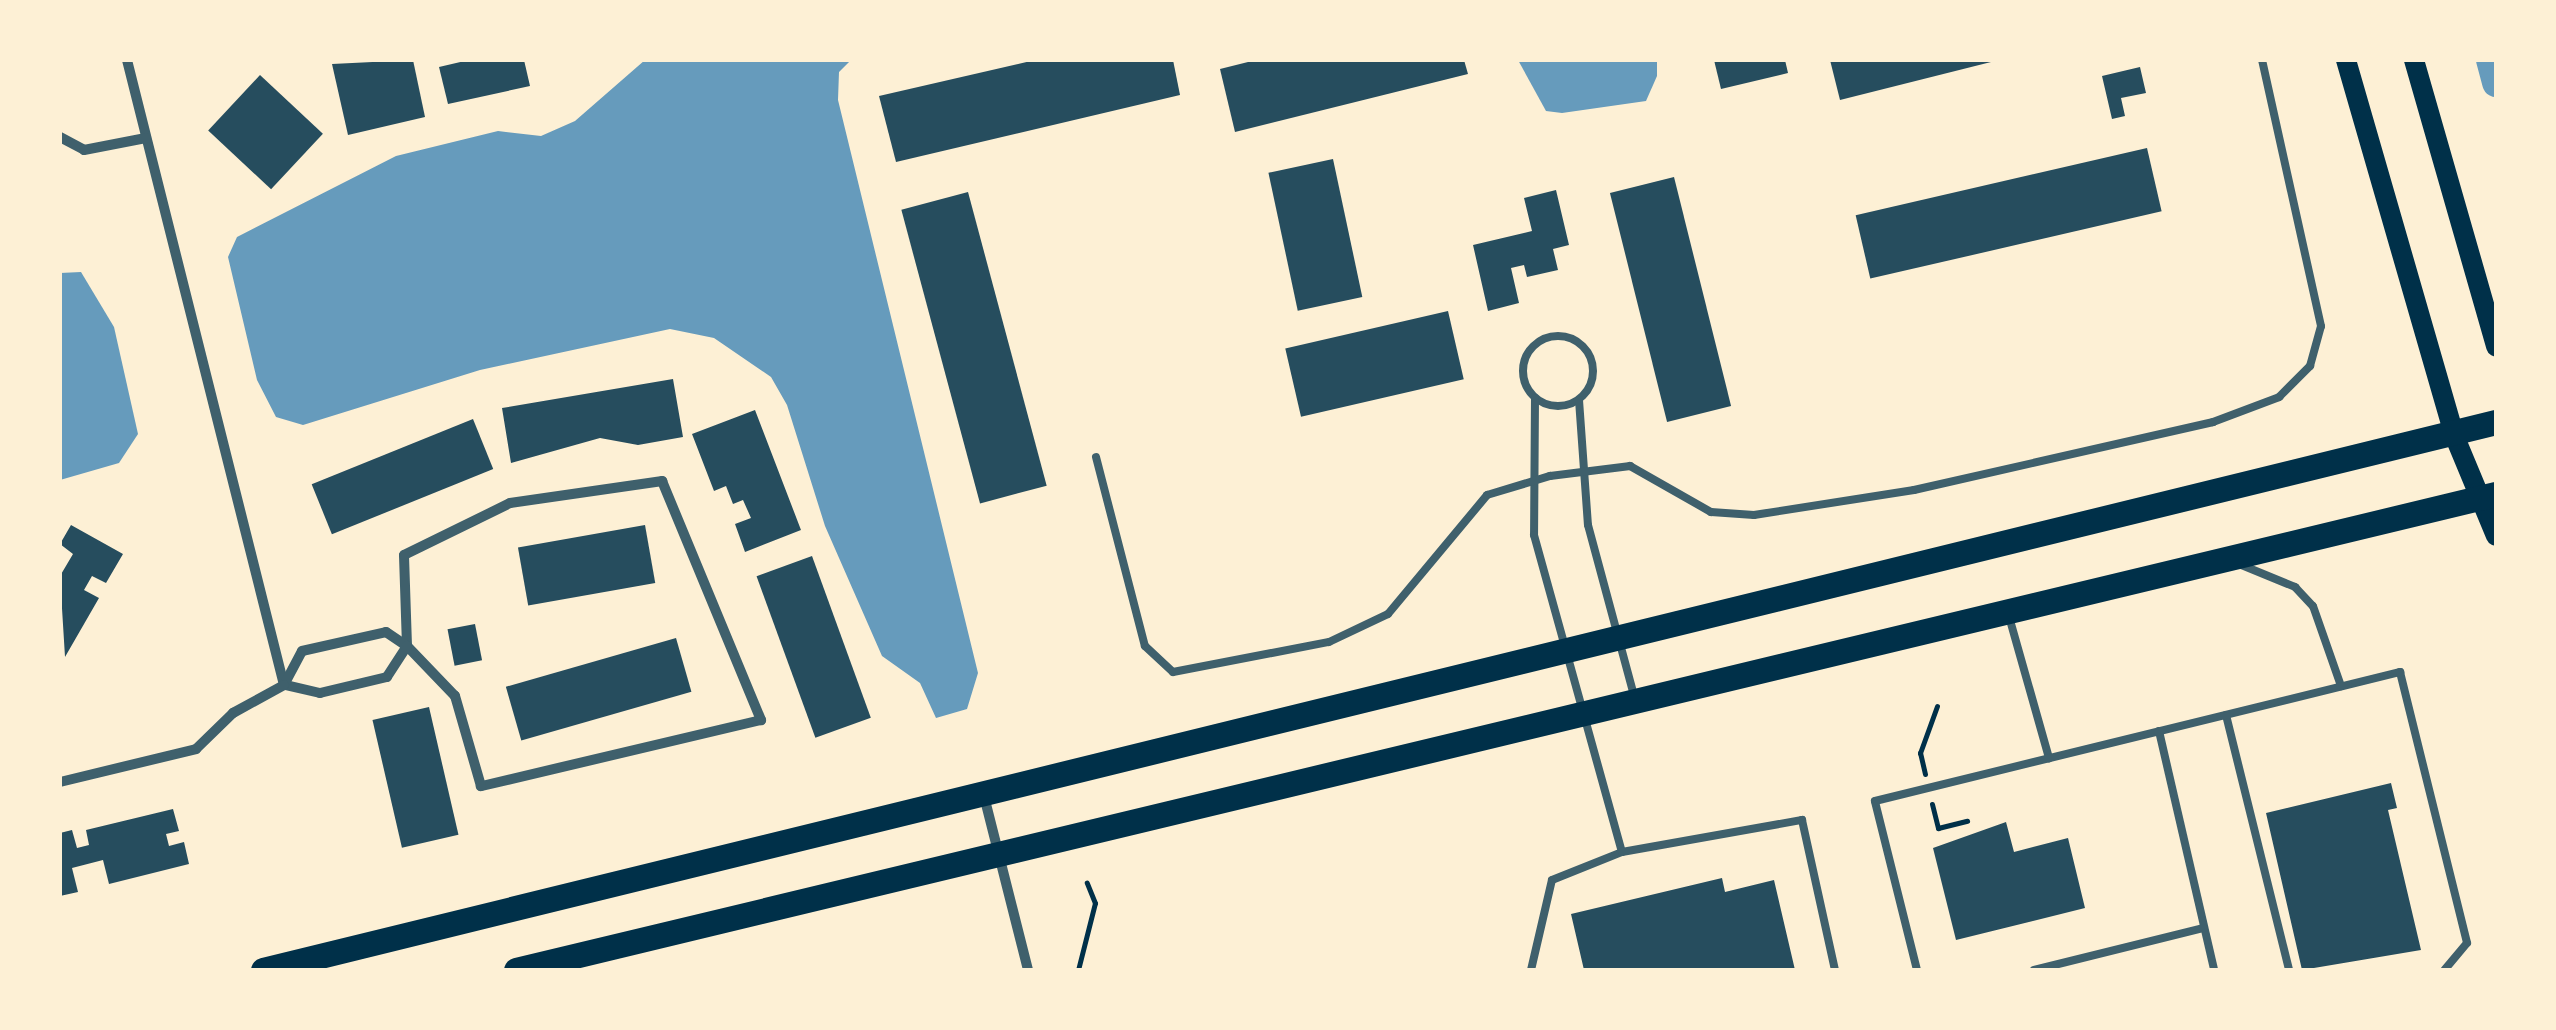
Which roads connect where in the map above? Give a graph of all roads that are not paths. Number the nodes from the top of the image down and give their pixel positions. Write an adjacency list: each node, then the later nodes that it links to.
1 (127, 60): 6 (street)
2 (2262, 60): 13 (lane)
3 (2346, 60): 11 (main road)
4 (2414, 60): 7 (main road)
5 (60, 137): 6 (street)
6 (146, 138): 22 (street)
7 (2496, 346)
8 (1535, 398): 9 (lane); 9 (lane); 14 (lane)
9 (1579, 400): 13 (lane)
10 (2496, 422): 11 (main road)
11 (2454, 435): 15 (main road); 19 (main road)
12 (1096, 457): 14 (lane)
13 (1583, 472): 14 (lane); 19 (lane)
14 (1537, 480): 21 (lane)
15 (2491, 496): 16 (main road); 17 (main road)
16 (2496, 536)
17 (2226, 559): 18 (main road); 23 (lane)
18 (2008, 610): 24 (main road); 28 (lane)
19 (1620, 638): 21 (main road); 24 (lane)
20 (407, 646): 20 (street); 22 (street); 22 (street)
21 (1562, 652): 25 (lane); 30 (main road)
22 (284, 685): 29 (street)
23 (2341, 686): 26 (lane); 43 (lane)
24 (1635, 699): 25 (main road)
25 (1585, 711): 31 (main road); 32 (lane)
26 (2226, 715): 27 (lane); 42 (lane)
27 (2159, 732): 28 (lane); 33 (lane)
28 (2048, 758): 39 (lane)
29 (60, 782)
30 (984, 794): 31 (street); 34 (main road)
31 (997, 848): 35 (main road); 36 (street)
32 (1622, 852): 37 (lane); 38 (lane)
33 (2204, 928): 40 (lane); 41 (lane)
34 (263, 970)
35 (516, 970)
36 (1028, 970)
37 (1531, 970)
38 (1835, 970)
39 (1917, 970)
40 (2034, 970)
41 (2214, 970)
42 (2289, 970)
43 (2444, 970)

